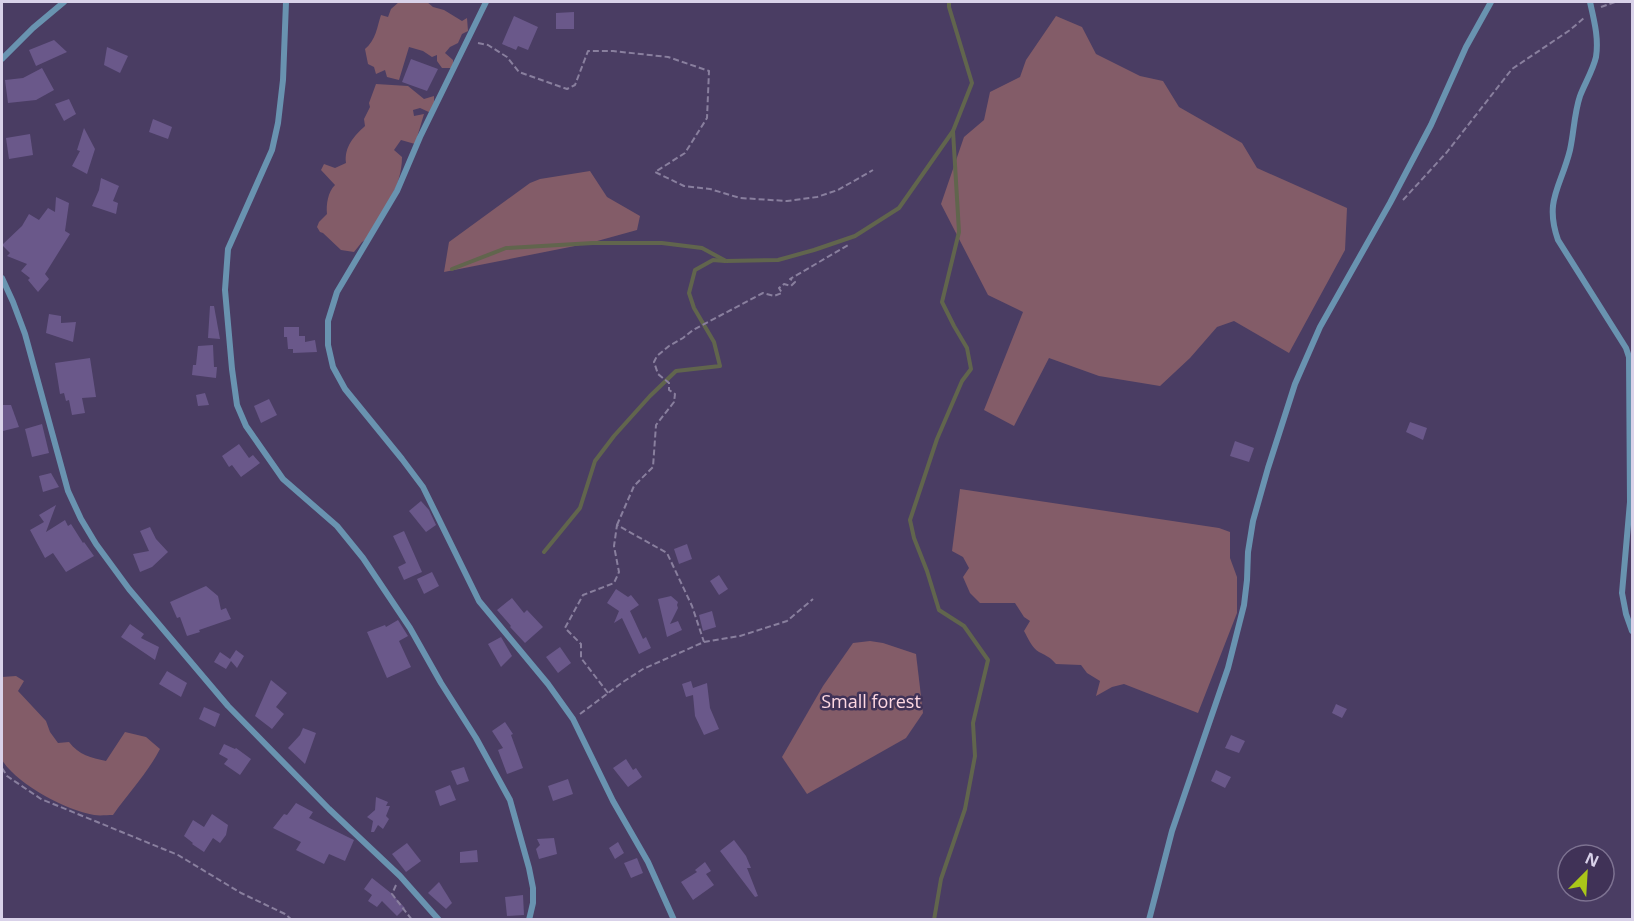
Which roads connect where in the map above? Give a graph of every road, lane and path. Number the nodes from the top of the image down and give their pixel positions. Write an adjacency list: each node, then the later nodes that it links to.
1 (64, 2): 9 (street)
2 (286, 2): 25 (street)
3 (486, 2): 8 (street)
4 (1491, 2): 27 (street)
5 (1590, 2): 7 (street)
6 (1615, 2): 7 (path)
7 (1592, 11): 11 (path); 16 (street)
8 (468, 40): 10 (path); 19 (street)
9 (2, 59)
10 (873, 170)
11 (1399, 205)
12 (850, 244): 14 (path)
13 (2, 278): 21 (street)
14 (617, 525): 17 (path); 18 (path)
15 (813, 599): 17 (path)
16 (1632, 632)
17 (704, 642): 18 (path)
18 (608, 693): 19 (path)
19 (573, 719): 26 (street)
20 (2, 768): 23 (path)
21 (400, 876): 22 (path); 24 (street)
22 (412, 919)
23 (292, 920)
24 (439, 920)
25 (529, 920)
26 (674, 920)
27 (1149, 920)

